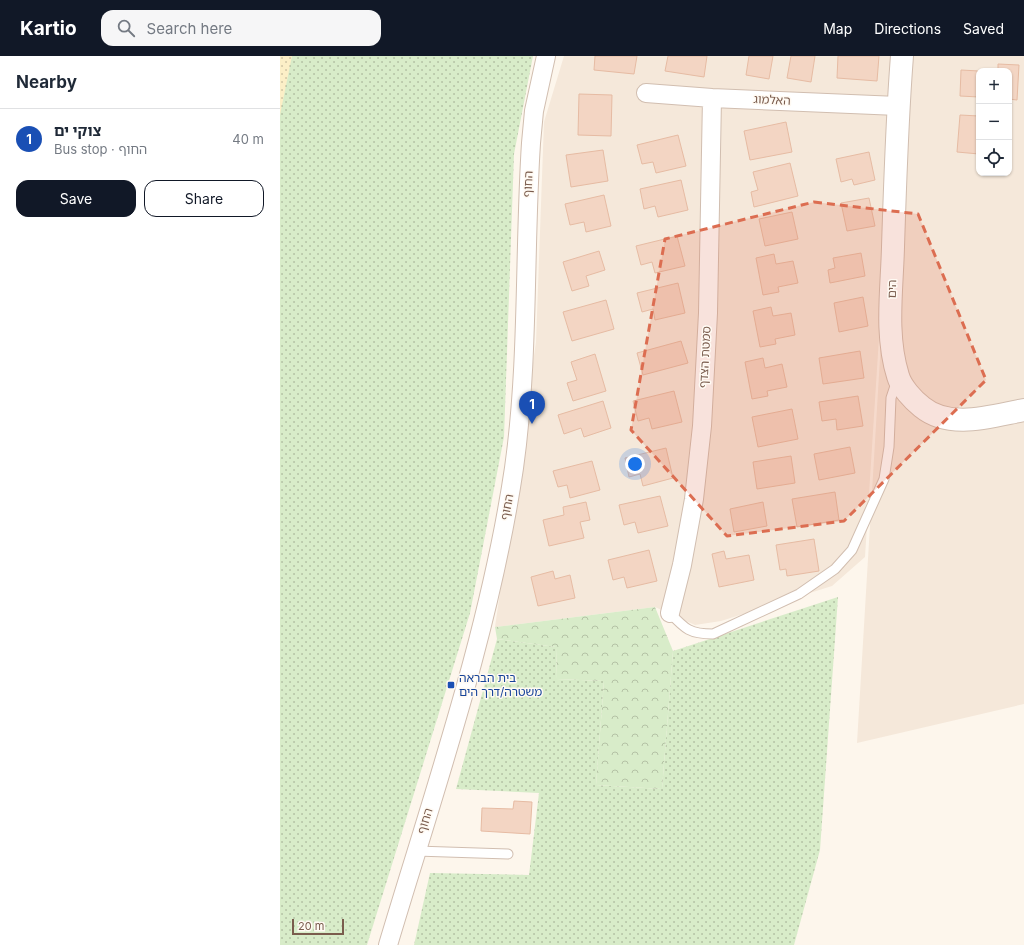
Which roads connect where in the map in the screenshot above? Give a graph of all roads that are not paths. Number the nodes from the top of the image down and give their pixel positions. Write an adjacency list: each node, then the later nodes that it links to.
1 (546, 56): 9 (street, החוף)
2 (902, 56): 5 (street, הים)
3 (646, 93): 4 (street, האלמוג)
4 (712, 98): 5 (street, האלמוג); 8 (street, סמטת הצדף)
5 (898, 106): 6 (street, הים)
6 (898, 378): 7 (street, הים); 8 (lane)
7 (1024, 410)
8 (670, 613)
9 (416, 850): 10 (lane); 11 (street, החוף)
10 (508, 854)
11 (388, 945)

